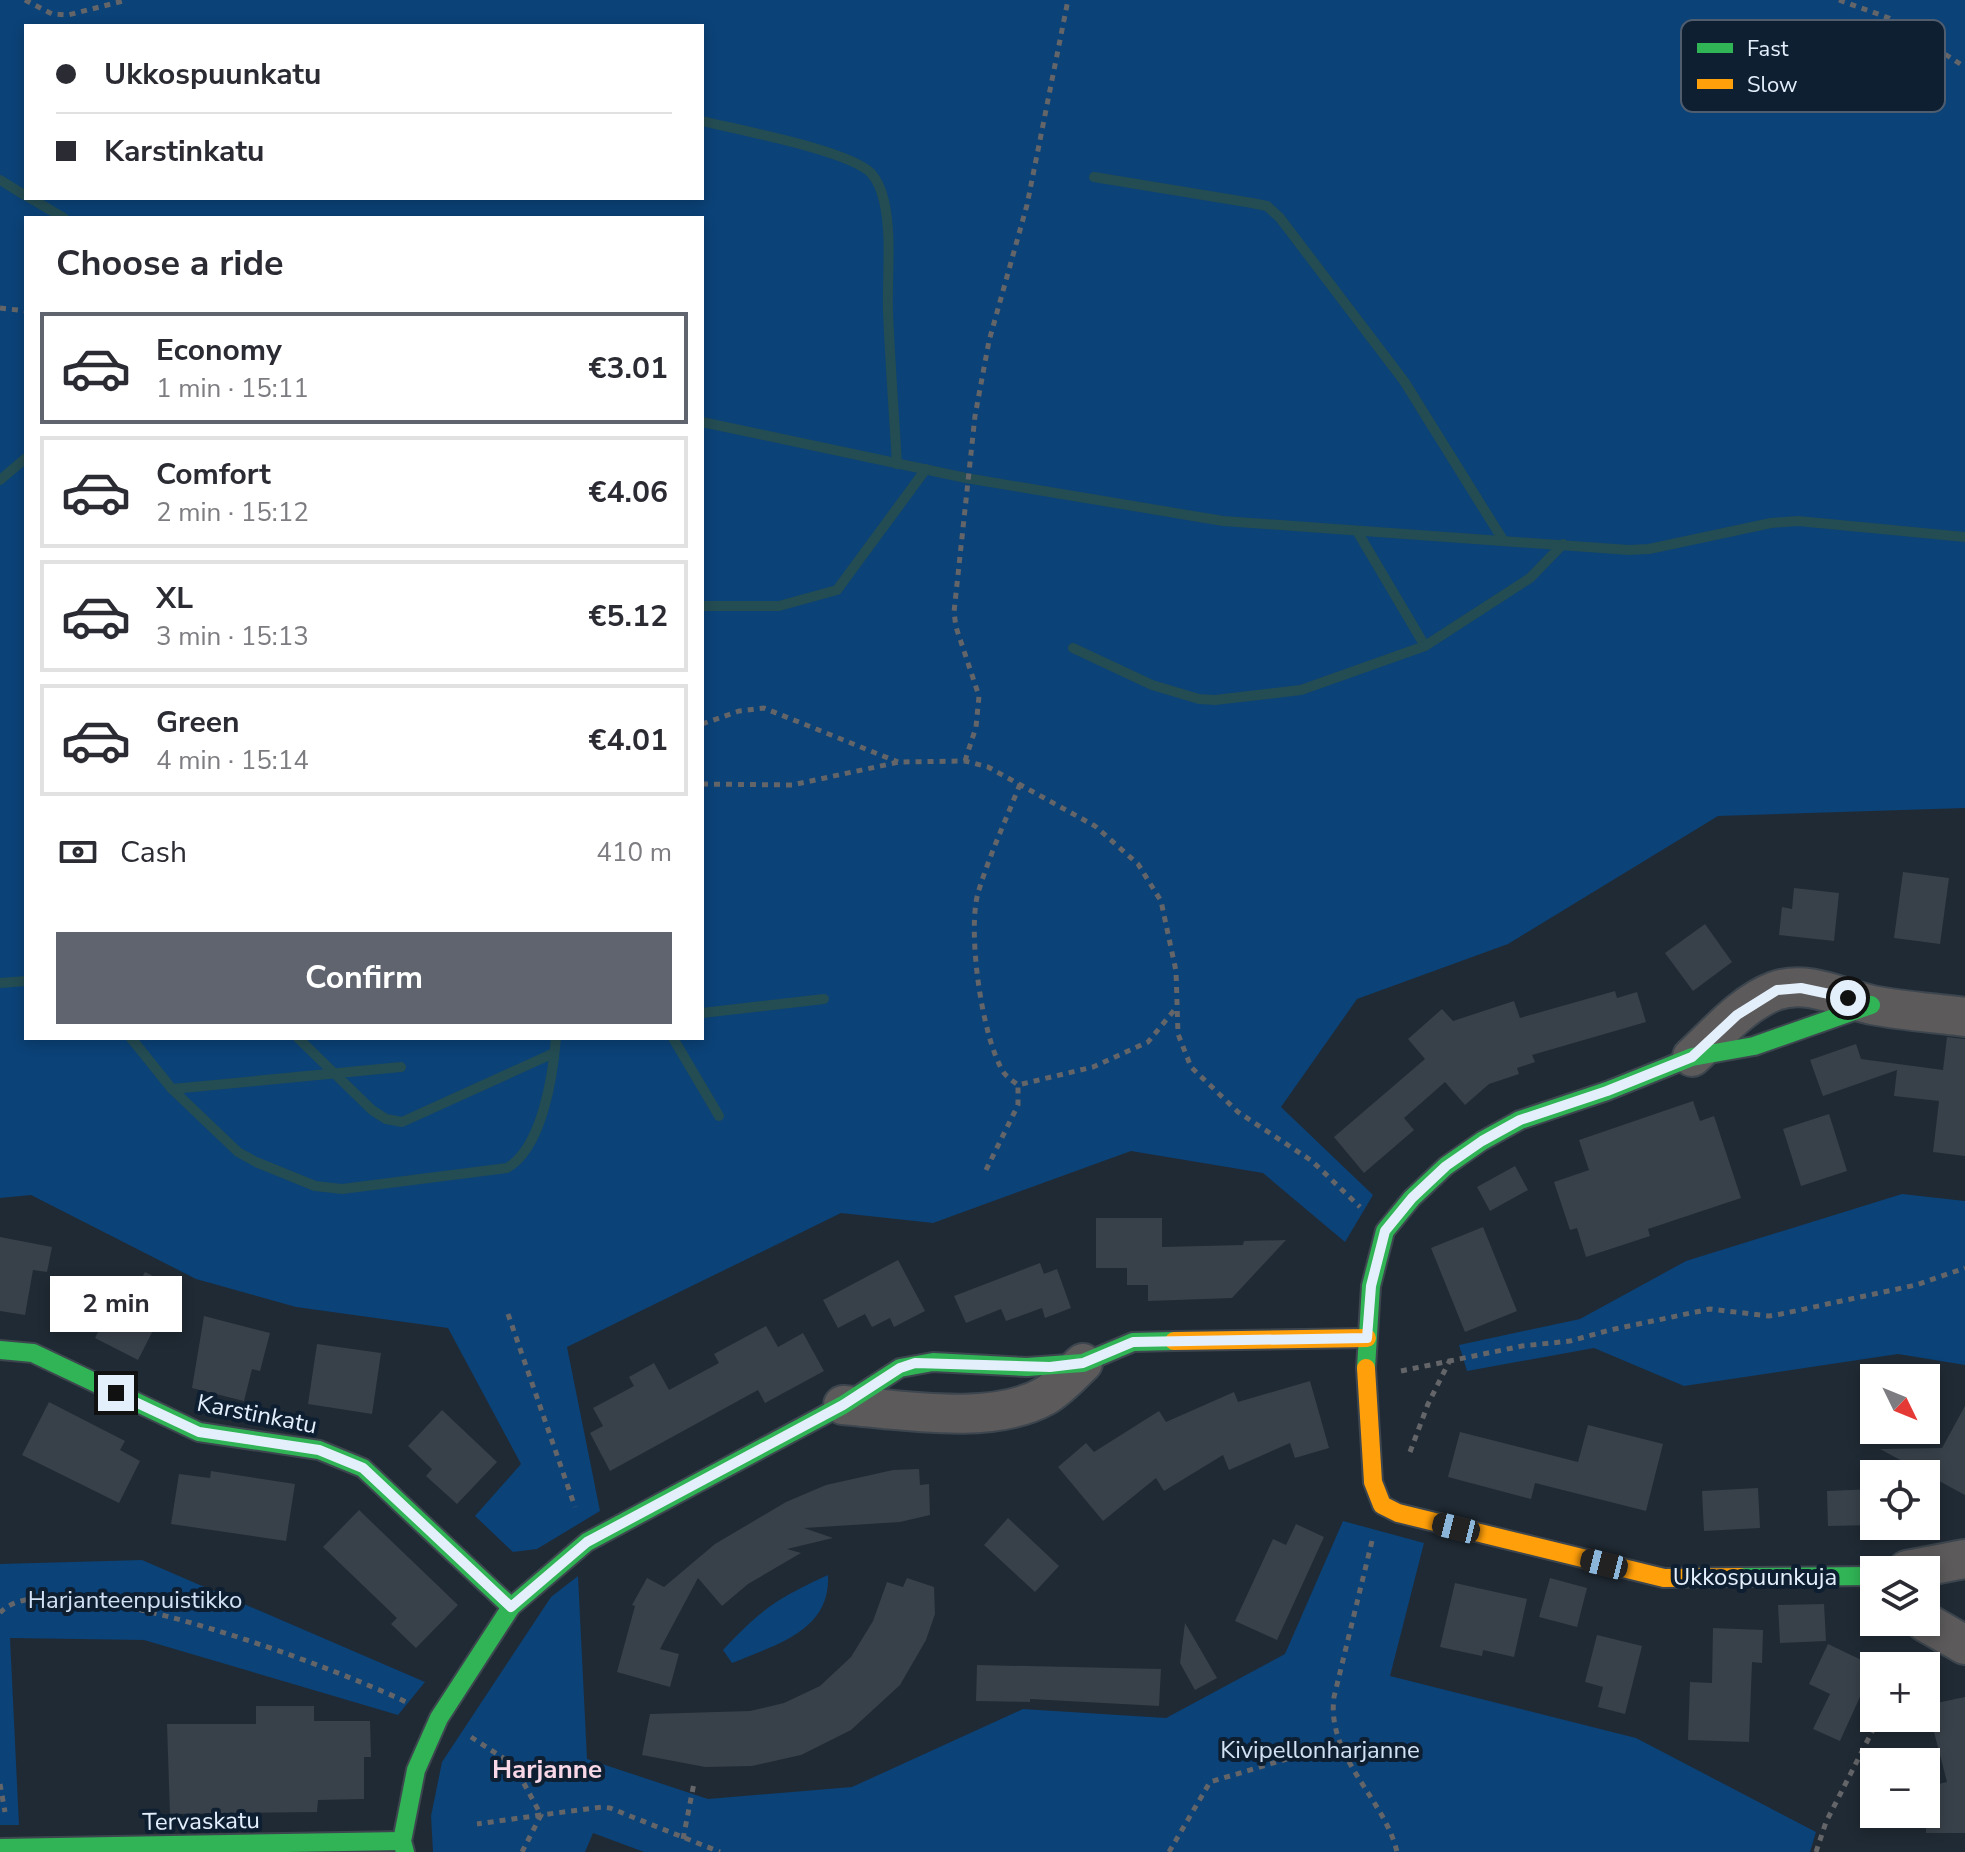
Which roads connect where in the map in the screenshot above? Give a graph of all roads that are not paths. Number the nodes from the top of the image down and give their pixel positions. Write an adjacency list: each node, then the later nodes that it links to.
1 (1965, 1017): 2 (street)
2 (1692, 1057): 3 (street)
3 (1367, 1338): 5 (street); 9 (street, Ukkospuunkuja)
4 (0, 1350): 10 (street, Karstinkatu)
5 (1083, 1363): 6 (street)
6 (843, 1405): 10 (street)
7 (1965, 1559): 8 (street)
8 (1940, 1564)
9 (1860, 1576)
10 (511, 1607): 13 (street)
11 (1940, 1631): 12 (street)
12 (1965, 1645)
13 (404, 1846): 14 (street, Tervaskatu)
14 (8, 1849)

